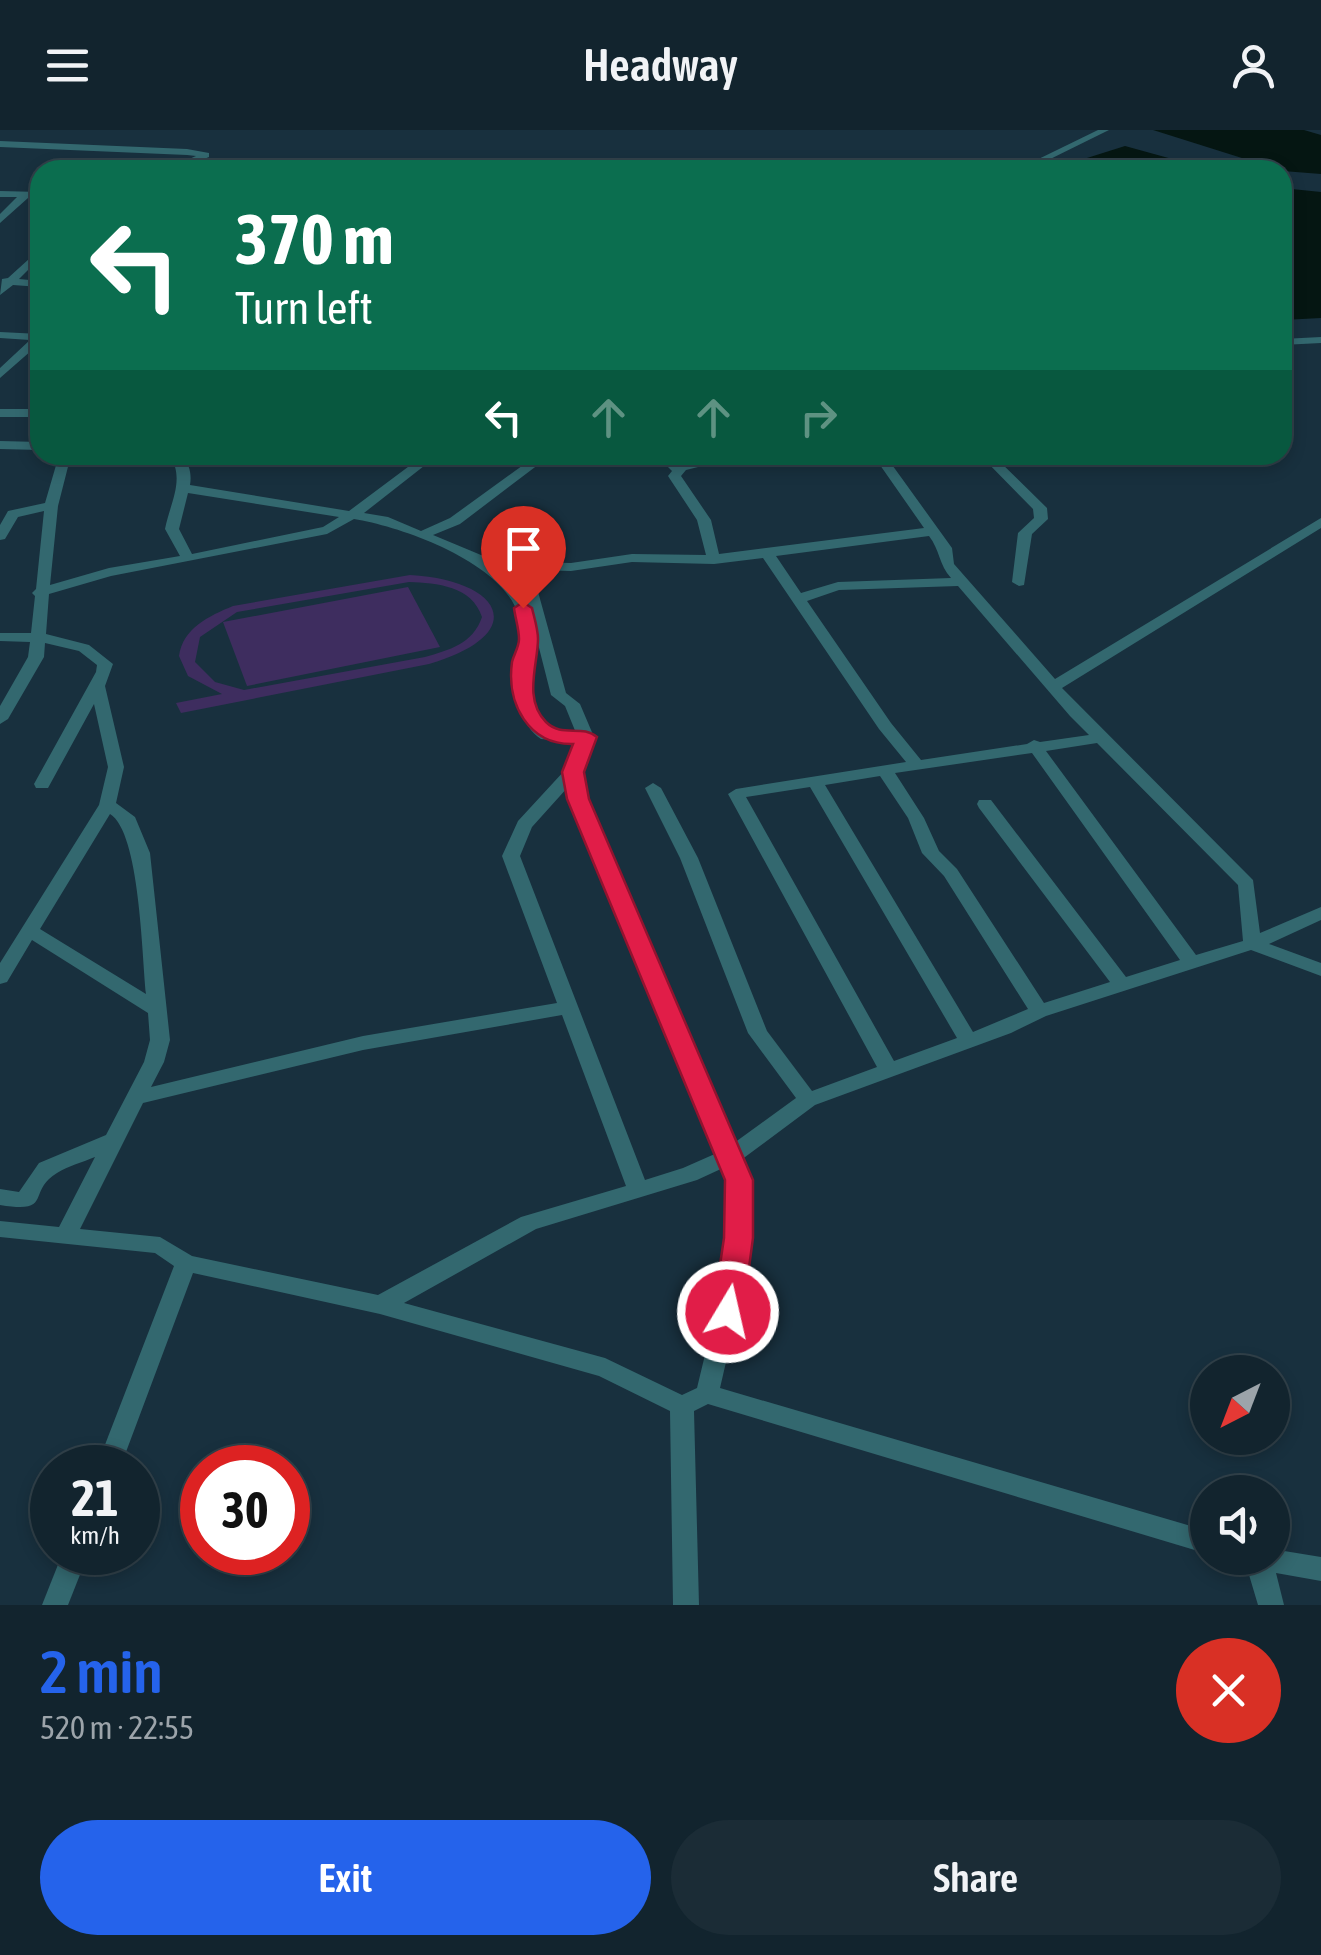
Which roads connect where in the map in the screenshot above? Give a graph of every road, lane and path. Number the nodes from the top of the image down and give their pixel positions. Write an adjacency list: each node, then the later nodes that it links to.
1 (1105, 130): 4 (street)
2 (0, 144): 3 (street)
3 (195, 160)
4 (1041, 160)
5 (0, 194): 6 (street)
6 (25, 194): 7 (street); 8 (street)
7 (30, 194)
8 (0, 220)
9 (30, 261): 10 (street)
10 (5, 282): 11 (street); 12 (street)
11 (30, 283)
12 (0, 292)
13 (0, 336): 14 (street)
14 (30, 337)
15 (1321, 340): 16 (street)
16 (1292, 341)
17 (30, 347): 18 (street)
18 (0, 377)
19 (0, 413): 20 (street)
20 (30, 414)
21 (0, 445): 22 (street)
22 (30, 446)
23 (62, 465): 33 (street)
24 (183, 465): 32 (street)
25 (419, 465): 34 (street)
26 (531, 465): 38 (street)
27 (673, 465): 31 (street)
28 (702, 465): 31 (street)
29 (885, 465): 36 (street)
30 (996, 465): 45 (street)
31 (679, 471): 42 (street)
32 (184, 488): 34 (street); 40 (street)
33 (51, 506): 37 (street); 46 (street)
34 (354, 514): 38 (street); 40 (street)
35 (1321, 522): 50 (street)
36 (934, 531): 39 (street); 44 (street)
37 (0, 536)
38 (422, 536): 41 (street)
39 (767, 553): 42 (street); 47 (street)
40 (188, 559): 46 (street)
41 (478, 560): 43 (street); 53 (street)
42 (714, 560): 43 (street)
43 (524, 566): 53 (street)
44 (962, 582): 47 (street); 50 (street)
45 (1018, 582)
46 (39, 592): 49 (street)
47 (800, 598): 56 (street)
48 (0, 638): 49 (street)
49 (40, 638): 51 (street); 52 (street)
50 (1054, 688): 54 (street)
51 (98, 689): 60 (street); 63 (street)
52 (0, 719)
53 (586, 737): 58 (street)
54 (1101, 738): 55 (street); 66 (street)
55 (1034, 745): 56 (street); 67 (street)
56 (917, 764): 57 (street)
57 (885, 771): 59 (street); 73 (street)
58 (573, 772): 71 (street); 79 (street)
59 (816, 782): 74 (street); 75 (street)
60 (42, 784)
61 (653, 788): 77 (street)
62 (985, 804): 70 (street)
63 (107, 805): 65 (street); 72 (street)
64 (1321, 913): 66 (street)
65 (29, 930): 69 (street); 72 (street)
66 (1252, 944): 67 (street); 68 (street)
67 (1192, 963): 70 (street)
68 (1321, 970)
69 (0, 978)
70 (1122, 985): 73 (street)
71 (567, 1008): 76 (street); 80 (street)
72 (157, 1010): 76 (street)
73 (1039, 1011): 74 (street)
74 (969, 1041): 75 (street)
75 (889, 1070): 77 (street)
76 (134, 1098): 78 (street)
77 (808, 1100): 79 (street)
78 (114, 1140): 81 (street); 83 (street)
79 (731, 1156): 80 (street); 86 (street)
80 (638, 1190): 85 (street)
81 (0, 1197)
82 (0, 1229): 83 (street)
83 (67, 1232): 84 (street)
84 (186, 1263): 85 (street); 88 (street)
85 (380, 1306): 87 (street)
86 (707, 1394): 87 (street); 89 (street)
87 (682, 1406): 95 (street)
88 (117, 1445)
89 (1190, 1538)
90 (1290, 1561): 91 (street)
91 (1318, 1563)
92 (67, 1575): 94 (street)
93 (1263, 1575): 96 (street)
94 (55, 1605)
95 (686, 1605)
96 (1271, 1605)

